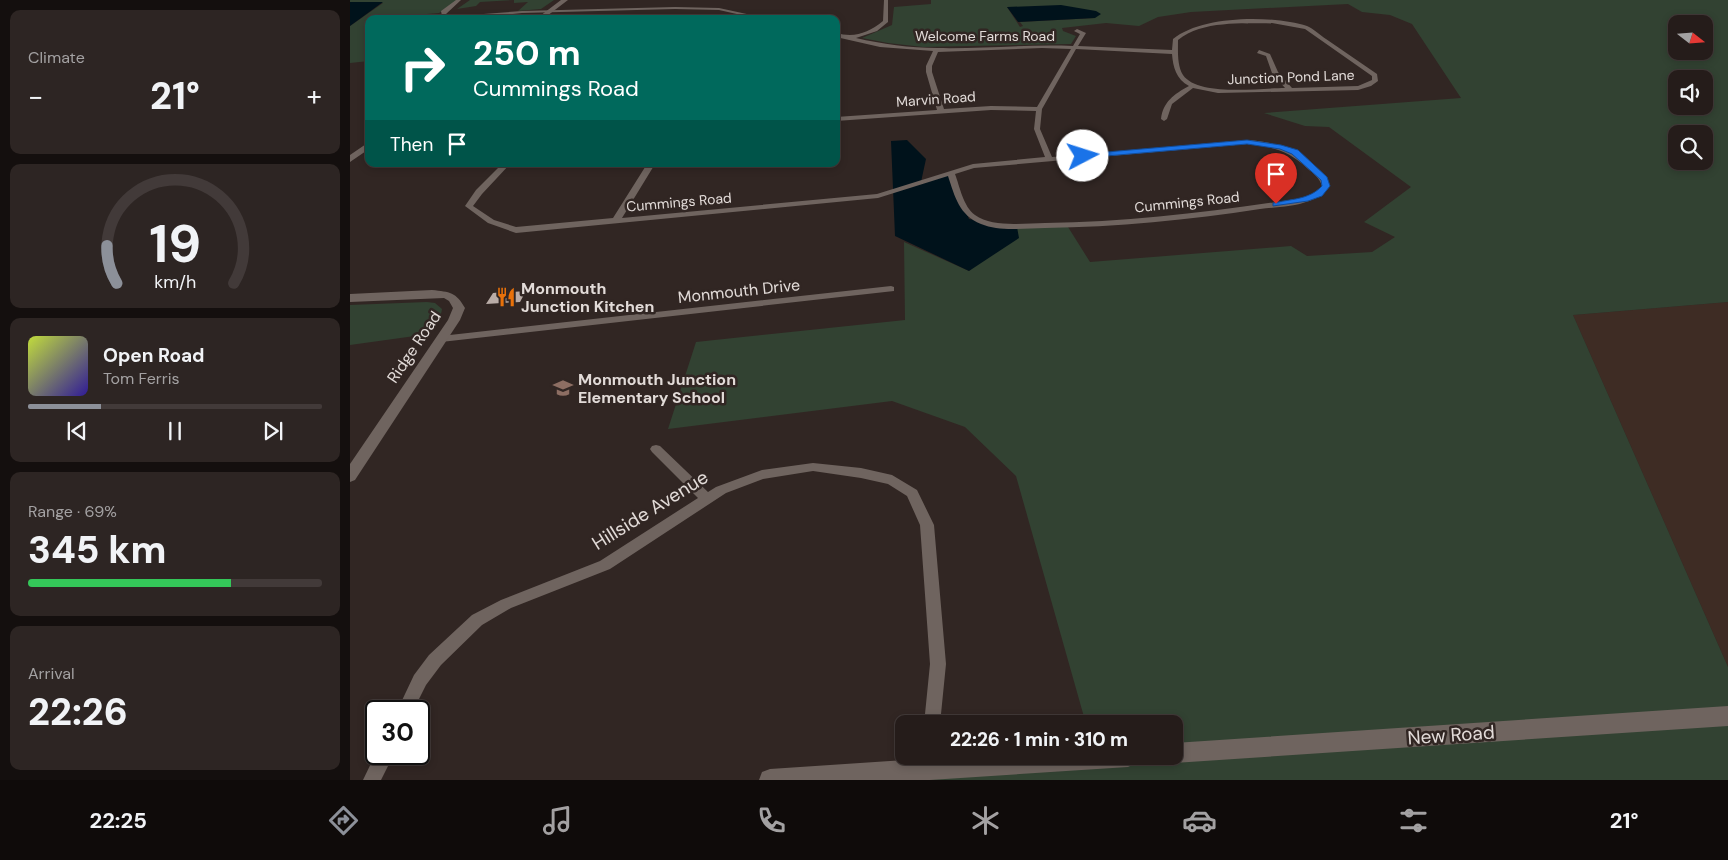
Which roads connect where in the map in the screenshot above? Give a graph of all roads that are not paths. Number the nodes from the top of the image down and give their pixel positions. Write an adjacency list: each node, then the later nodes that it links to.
1 (459, 0): 7 (street)
2 (565, 0): 6 (street)
3 (886, 0): 13 (street)
4 (620, 5): 5 (street)
5 (615, 9): 6 (street); 10 (street)
6 (550, 11): 8 (street); 9 (street)
7 (444, 15)
8 (497, 15)
9 (544, 15)
10 (749, 15)
11 (1077, 31): 14 (street)
12 (840, 36): 13 (street, Welcome Farms Road)
13 (850, 38): 15 (street, Welcome Farms Road)
14 (1075, 48): 15 (street, Welcome Farms Road); 16 (street); 20 (street)
15 (936, 50): 21 (street)
16 (1175, 52): 18 (street); 19 (street, Junction Pond Lane)
17 (1259, 52): 19 (street)
18 (1193, 86): 19 (street, Junction Pond Lane); 23 (street)
19 (1290, 89)
20 (1039, 109): 21 (street, Marvin Road); 25 (street)
21 (941, 111): 22 (street, Marvin Road)
22 (840, 119)
23 (1164, 119)
24 (365, 148): 26 (street)
25 (1050, 158): 29 (street, Cummings Road); 29 (street, Cummings Road)
26 (350, 159)
27 (503, 167): 30 (street, Cummings Road)
28 (648, 167): 30 (street)
29 (951, 174): 30 (street, Cummings Road)
30 (615, 222)
31 (891, 289): 33 (street, Monmouth Drive)
32 (350, 298): 33 (street, Ridge Road)
33 (441, 339): 35 (street, Ridge Road)
34 (656, 449): 36 (street)
35 (350, 476)
36 (706, 498): 37 (street, Hillside Avenue); 38 (street, Hillside Avenue)
37 (410, 700)
38 (933, 715)
39 (1728, 716): 40 (street, New Road)
40 (1183, 752)
41 (380, 765): 43 (street)
42 (909, 765): 44 (street)
43 (372, 780)
44 (770, 780)

